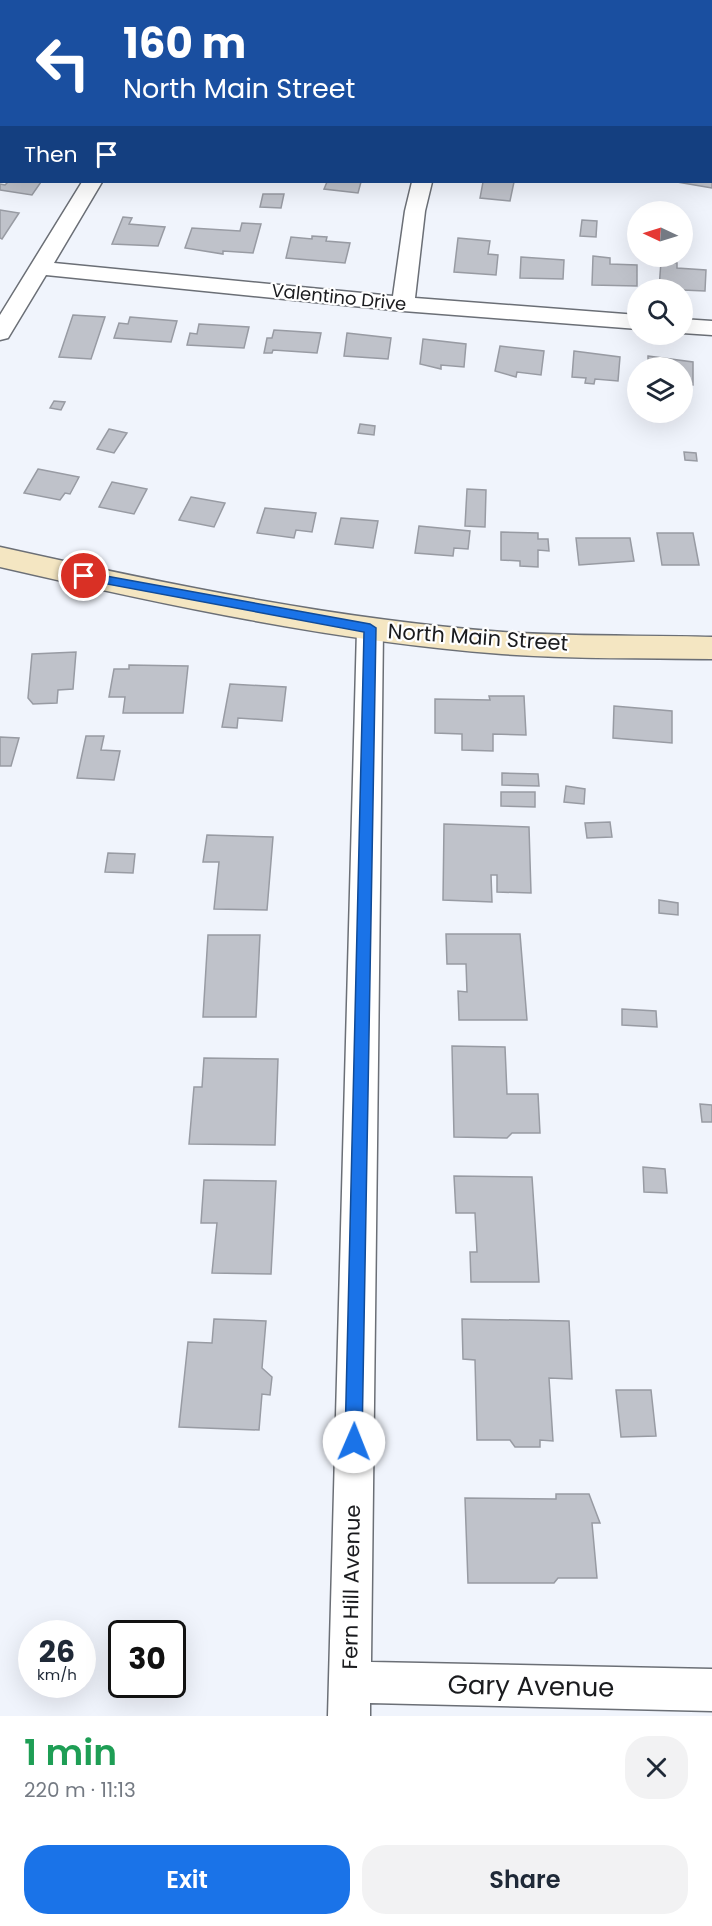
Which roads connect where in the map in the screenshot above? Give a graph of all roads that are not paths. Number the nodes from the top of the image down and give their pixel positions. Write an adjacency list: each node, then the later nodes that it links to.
1 (91, 183): 3 (street)
2 (422, 183): 4 (street)
3 (41, 268): 4 (street, Valentino Drive); 8 (street)
4 (403, 304): 5 (street, Valentino Drive)
5 (627, 321)
6 (693, 327): 7 (street)
7 (712, 328)
8 (0, 333)
9 (0, 557): 10 (main road, North Main Street)
10 (370, 628): 11 (main road, North Main Street); 13 (street, Fern Hill Avenue)
11 (712, 648)
12 (712, 1690): 13 (street, Gary Avenue)
13 (349, 1699)

